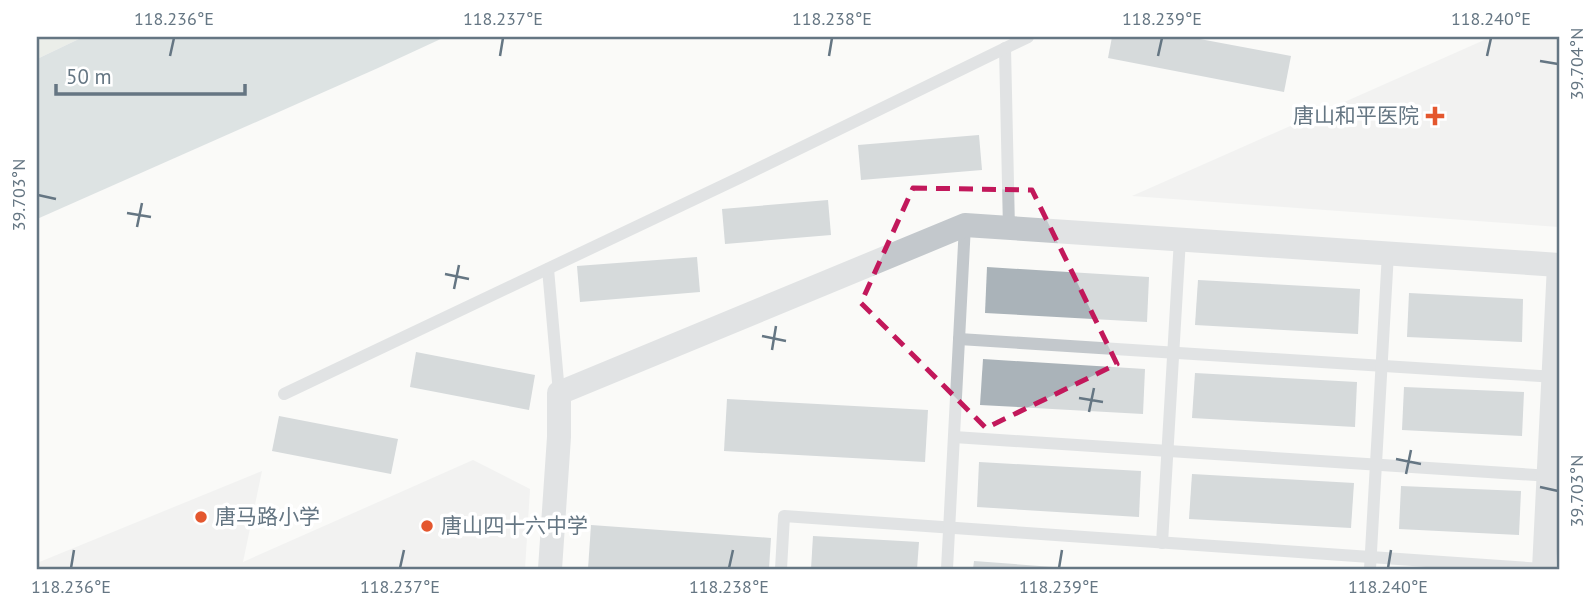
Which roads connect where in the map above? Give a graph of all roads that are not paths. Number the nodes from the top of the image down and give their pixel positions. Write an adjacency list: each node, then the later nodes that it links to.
1 (1028, 37): 2 (lane)
2 (1004, 48): 4 (lane); 8 (lane)
3 (965, 226): 4 (street); 9 (lane); 13 (street)
4 (1009, 229): 5 (street)
5 (1180, 240): 6 (street); 10 (lane)
6 (1388, 253): 7 (street); 11 (lane)
7 (1559, 265): 12 (street)
8 (548, 269): 13 (lane); 14 (lane)
9 (959, 338): 10 (lane); 15 (lane)
10 (1173, 352): 11 (lane); 16 (lane)
11 (1382, 366): 12 (lane); 17 (lane)
12 (1556, 377): 18 (street)
13 (559, 393): 22 (street)
14 (284, 394)
15 (954, 437): 16 (lane); 19 (lane)
16 (1167, 451): 17 (lane); 20 (lane)
17 (1376, 464): 18 (lane); 21 (lane)
18 (1554, 476): 25 (street)
19 (949, 528): 20 (lane); 23 (lane); 24 (lane)
20 (1162, 543): 21 (lane)
21 (1370, 563): 25 (lane)
22 (551, 569)
23 (781, 569)
24 (947, 569)
25 (1543, 569)

